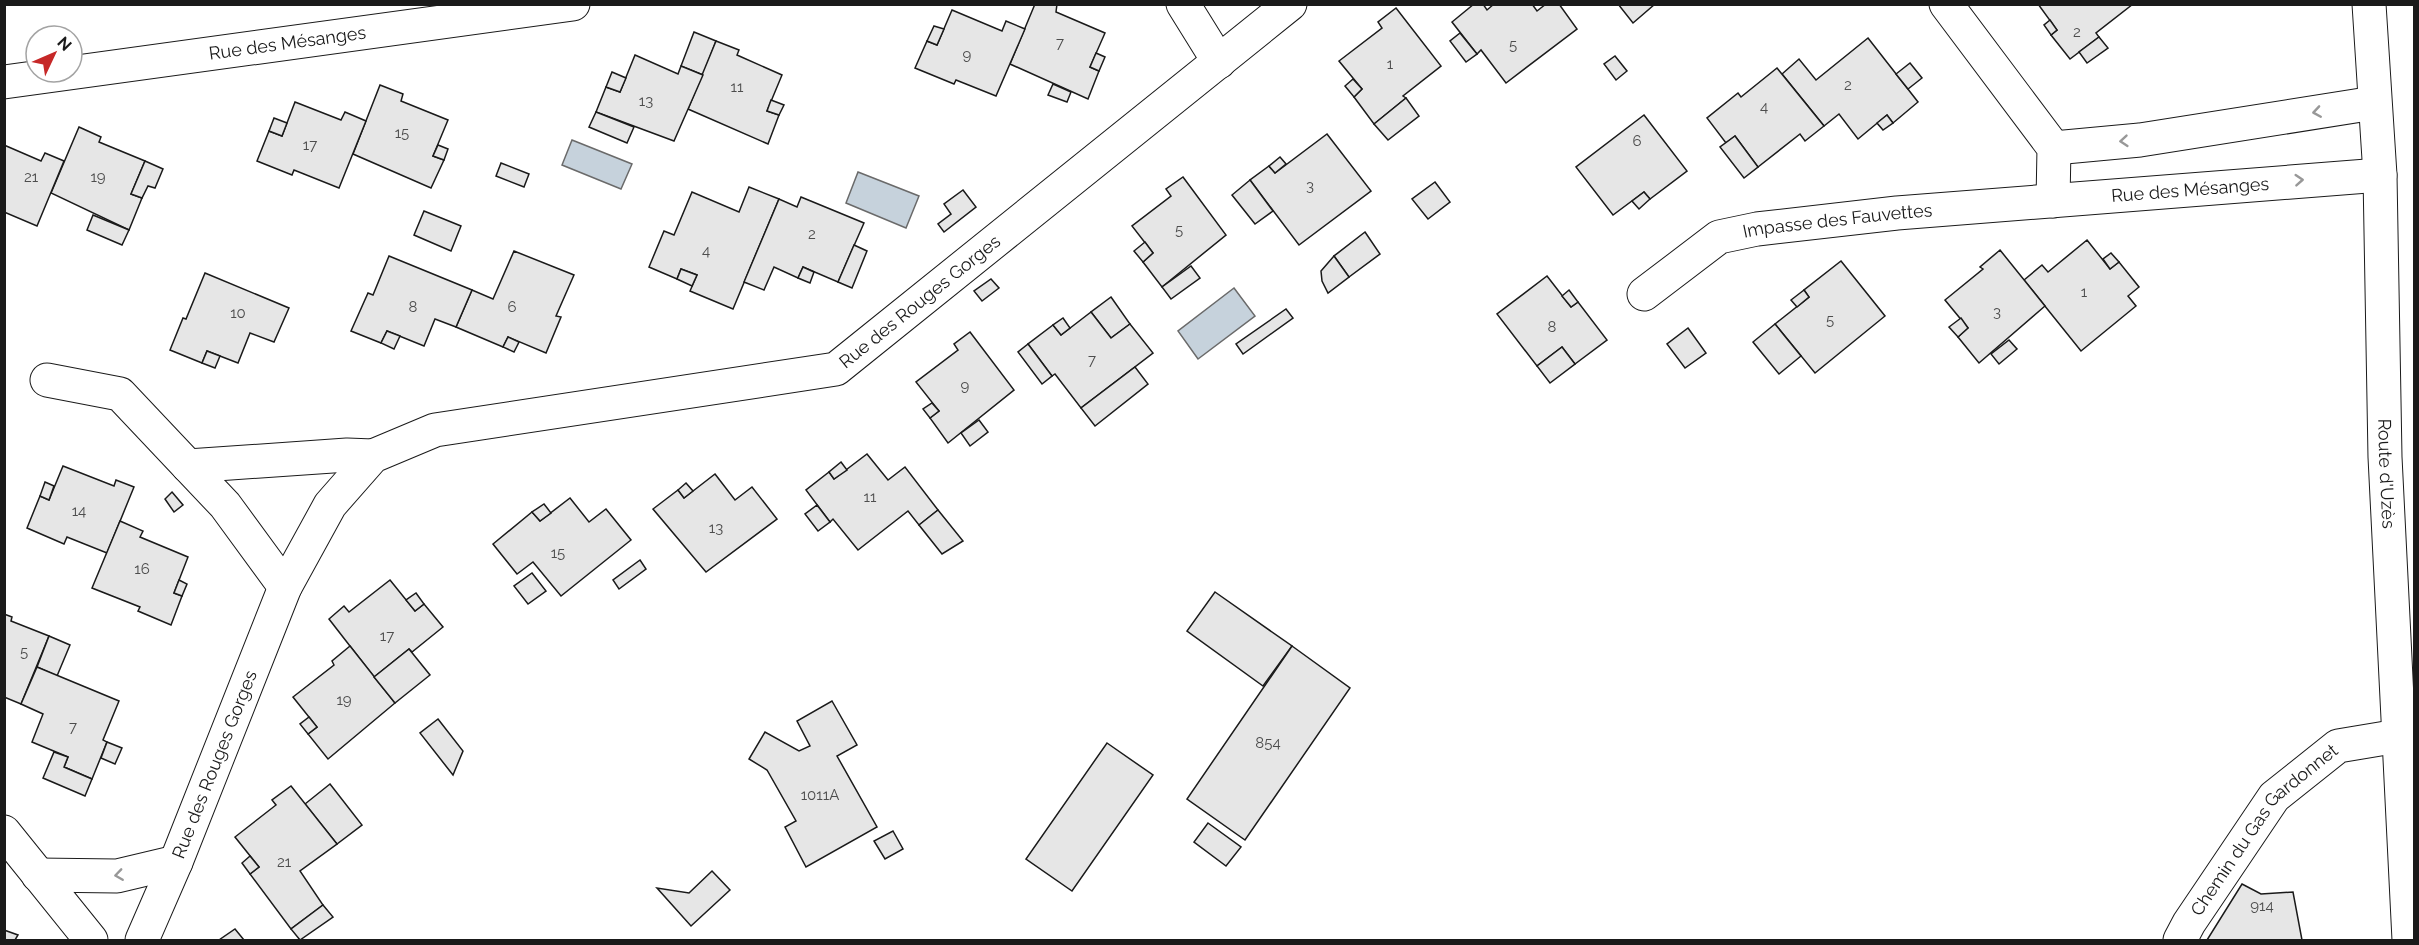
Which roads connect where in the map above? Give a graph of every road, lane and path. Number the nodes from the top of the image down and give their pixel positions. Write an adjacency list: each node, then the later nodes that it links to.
1 (573, 4): 7 (street, Rue des Mésanges)
2 (1183, 4): 6 (street)
3 (1290, 4): 6 (street, Rue des Rouges Gorges)
4 (1946, 4): 9 (street)
5 (2369, 4): 8 (street, Route d'Uzès)
6 (1219, 62): 14 (street, Rue des Rouges Gorges)
7 (4, 82)
8 (2374, 103): 9 (street, one-way to 9); 10 (street, Route d'Uzès)
9 (2054, 148): 11 (street)
10 (2380, 175): 11 (street, Rue des Mésanges, one-way to 10); 17 (street, Route d'Uzès)
11 (2053, 201): 12 (street, Impasse des Fauvettes)
12 (1644, 294)
13 (47, 380): 15 (street)
14 (373, 456): 15 (street, Rue des Rouges Gorges); 16 (street, Rue des Rouges Gorges)
15 (188, 466): 16 (street)
16 (285, 587): 19 (street, Rue des Rouges Gorges)
17 (2398, 736): 23 (street, Chemin du Gas Gardonnet); 24 (street, Route d'Uzès)
18 (4, 832): 20 (street)
19 (176, 862): 20 (street, one-way to 20); 22 (street, Rue des Rouges Gorges)
20 (38, 875): 21 (street)
21 (91, 940)
22 (142, 940)
23 (2180, 940)
24 (2409, 940)

